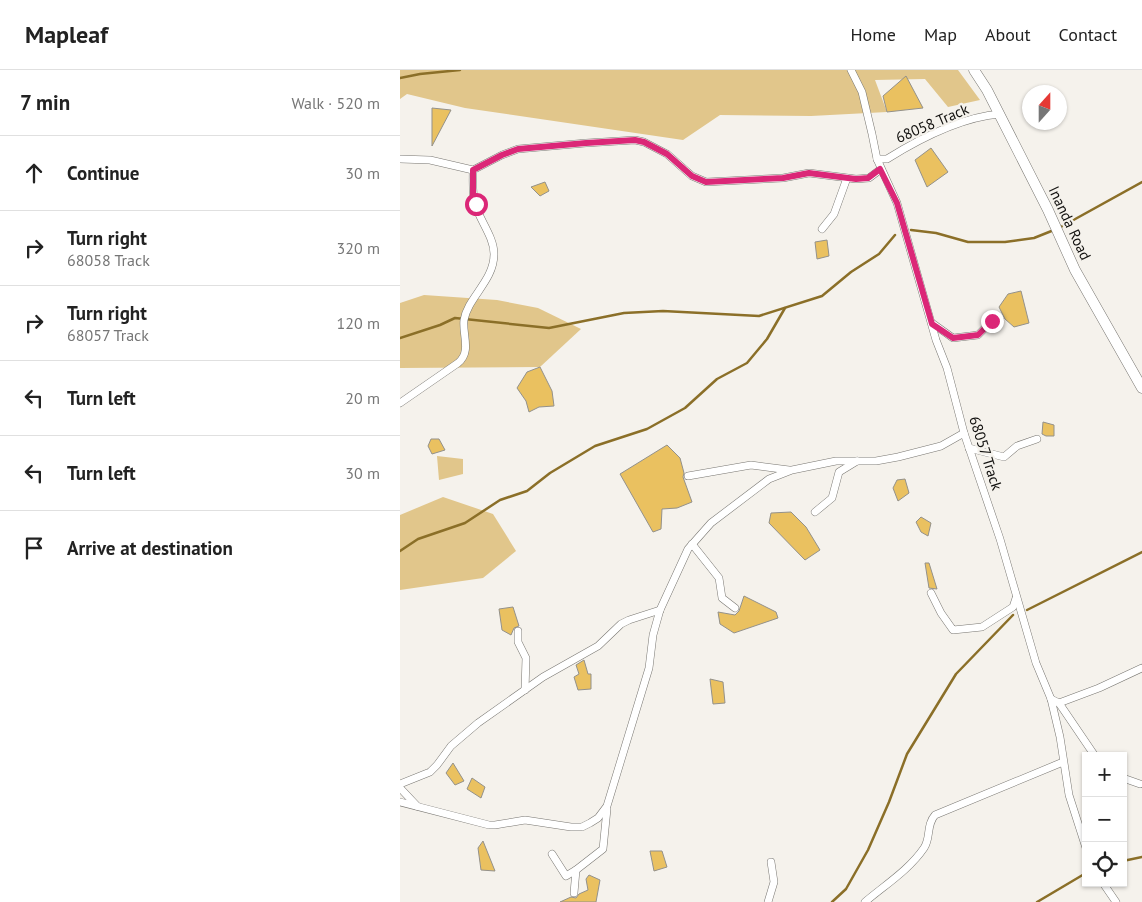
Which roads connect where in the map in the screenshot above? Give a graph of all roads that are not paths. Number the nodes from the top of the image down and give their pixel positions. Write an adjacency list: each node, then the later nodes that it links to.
1 (851, 70): 5 (street, 68057 Track)
2 (974, 70): 3 (street, Inanda Road)
3 (1000, 114): 5 (street, 68058 Track); 12 (street, Inanda Road)
4 (400, 159): 7 (street)
5 (877, 159): 6 (street, 68057 Track)
6 (880, 169): 8 (street); 11 (street, 68057 Track)
7 (473, 170): 8 (street); 13 (street)
8 (847, 178): 9 (street)
9 (822, 228)
10 (1000, 320): 11 (street)
11 (932, 324): 14 (street, 68057 Track)
12 (1142, 388)
13 (400, 403)
14 (964, 433): 16 (street, 68057 Track); 17 (street)
15 (1037, 439): 16 (street)
16 (968, 448): 23 (street, 68057 Track)
17 (857, 461): 18 (street); 20 (street)
18 (792, 470): 19 (street); 21 (street)
19 (688, 476)
20 (815, 512)
21 (692, 544): 24 (street); 25 (street)
22 (931, 593): 23 (street)
23 (1016, 598): 29 (street, 68057 Track)
24 (735, 608)
25 (660, 610): 28 (street); 38 (street)
26 (518, 631): 28 (street)
27 (1142, 668): 30 (street)
28 (524, 690): 35 (street)
29 (1051, 699): 30 (street); 32 (street, 68057 Track)
30 (1059, 703): 31 (street)
31 (1092, 752)
32 (1063, 762): 39 (street, 68057 Track); 46 (street)
33 (1127, 779): 34 (street)
34 (1140, 784)
35 (400, 786): 37 (street)
36 (400, 802): 37 (street)
37 (418, 806): 38 (street)
38 (607, 806): 42 (street)
39 (1084, 842)
40 (552, 854): 42 (street)
41 (771, 862): 45 (street)
42 (576, 870): 44 (street)
43 (1106, 887): 47 (street)
44 (574, 893)
45 (768, 902)
46 (865, 902)
47 (1116, 902)

